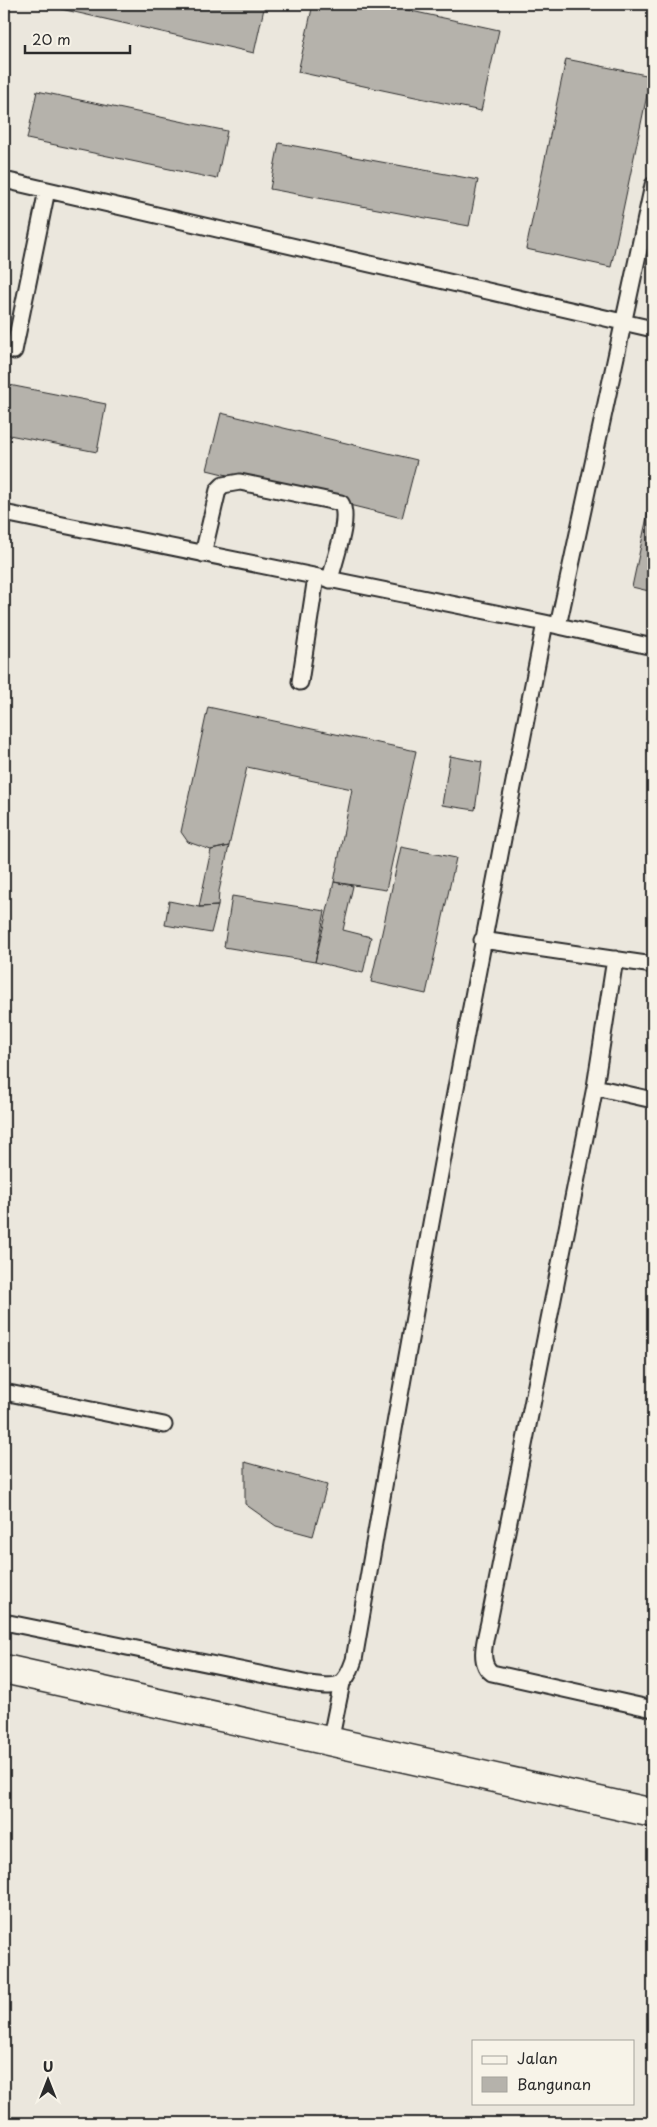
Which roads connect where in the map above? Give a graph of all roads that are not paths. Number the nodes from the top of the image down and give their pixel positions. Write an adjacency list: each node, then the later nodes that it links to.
1 (4, 180): 3 (lane)
2 (653, 185): 4 (lane)
3 (47, 190): 4 (lane); 6 (lane)
4 (624, 323): 5 (lane); 10 (lane)
5 (653, 329)
6 (14, 351)
7 (4, 513): 8 (lane)
8 (203, 554): 9 (lane); 9 (lane)
9 (323, 579): 10 (lane); 12 (lane)
10 (551, 625): 11 (lane); 13 (lane)
11 (653, 648)
12 (300, 682)
13 (482, 940): 14 (lane); 22 (lane)
14 (615, 959): 15 (lane); 16 (lane)
15 (653, 965)
16 (595, 1087): 17 (lane); 23 (lane)
17 (653, 1100)
18 (4, 1392): 19 (lane)
19 (164, 1425)
20 (4, 1622): 22 (lane)
21 (4, 1669): 24 (main road)
22 (342, 1683): 24 (lane)
23 (653, 1709)
24 (330, 1742): 25 (main road)
25 (653, 1813)

